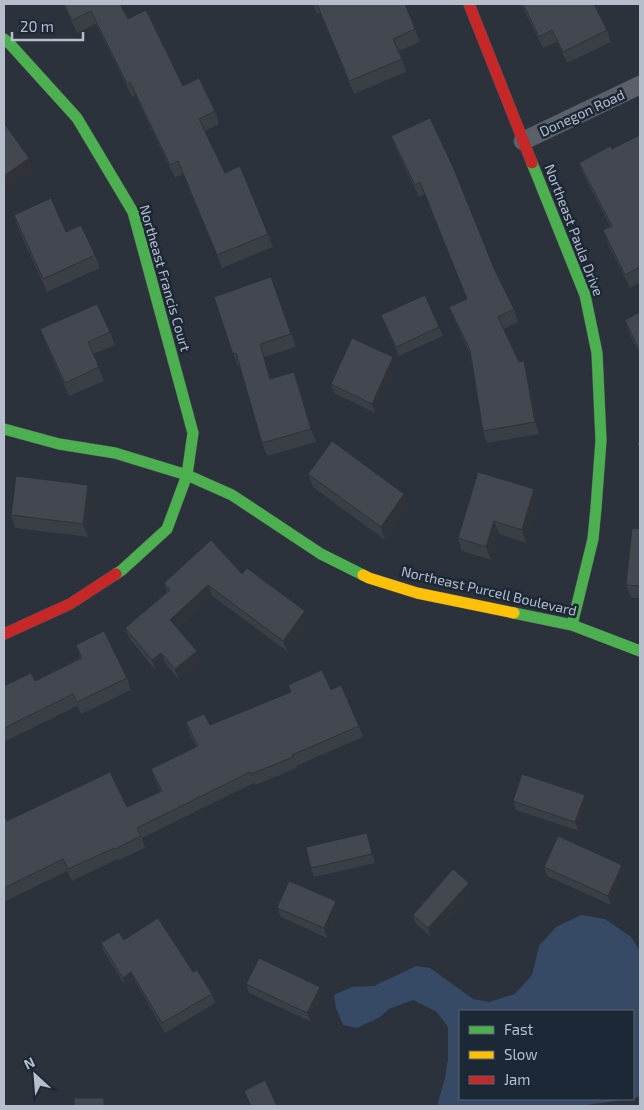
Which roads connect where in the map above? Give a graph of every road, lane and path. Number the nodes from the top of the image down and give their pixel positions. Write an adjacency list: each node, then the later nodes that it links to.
1 (469, 4): 4 (street, Northeast Paula Drive)
2 (4, 39): 8 (street, Northeast Francis Court)
3 (640, 86): 4 (street, Donegon Road)
4 (523, 141): 9 (street, Northeast Paula Drive)
5 (4, 429): 7 (street, Northeast Purcell Boulevard)
6 (13, 444): 7 (street, Northeast Purcell Boulevard)
7 (58, 444): 8 (street, Northeast Purcell Boulevard)
8 (187, 475): 9 (street, Northeast Purcell Boulevard); 10 (street, Northeast Francis Court)
9 (572, 625): 11 (street, Northeast Purcell Boulevard)
10 (4, 634)
11 (640, 651)

